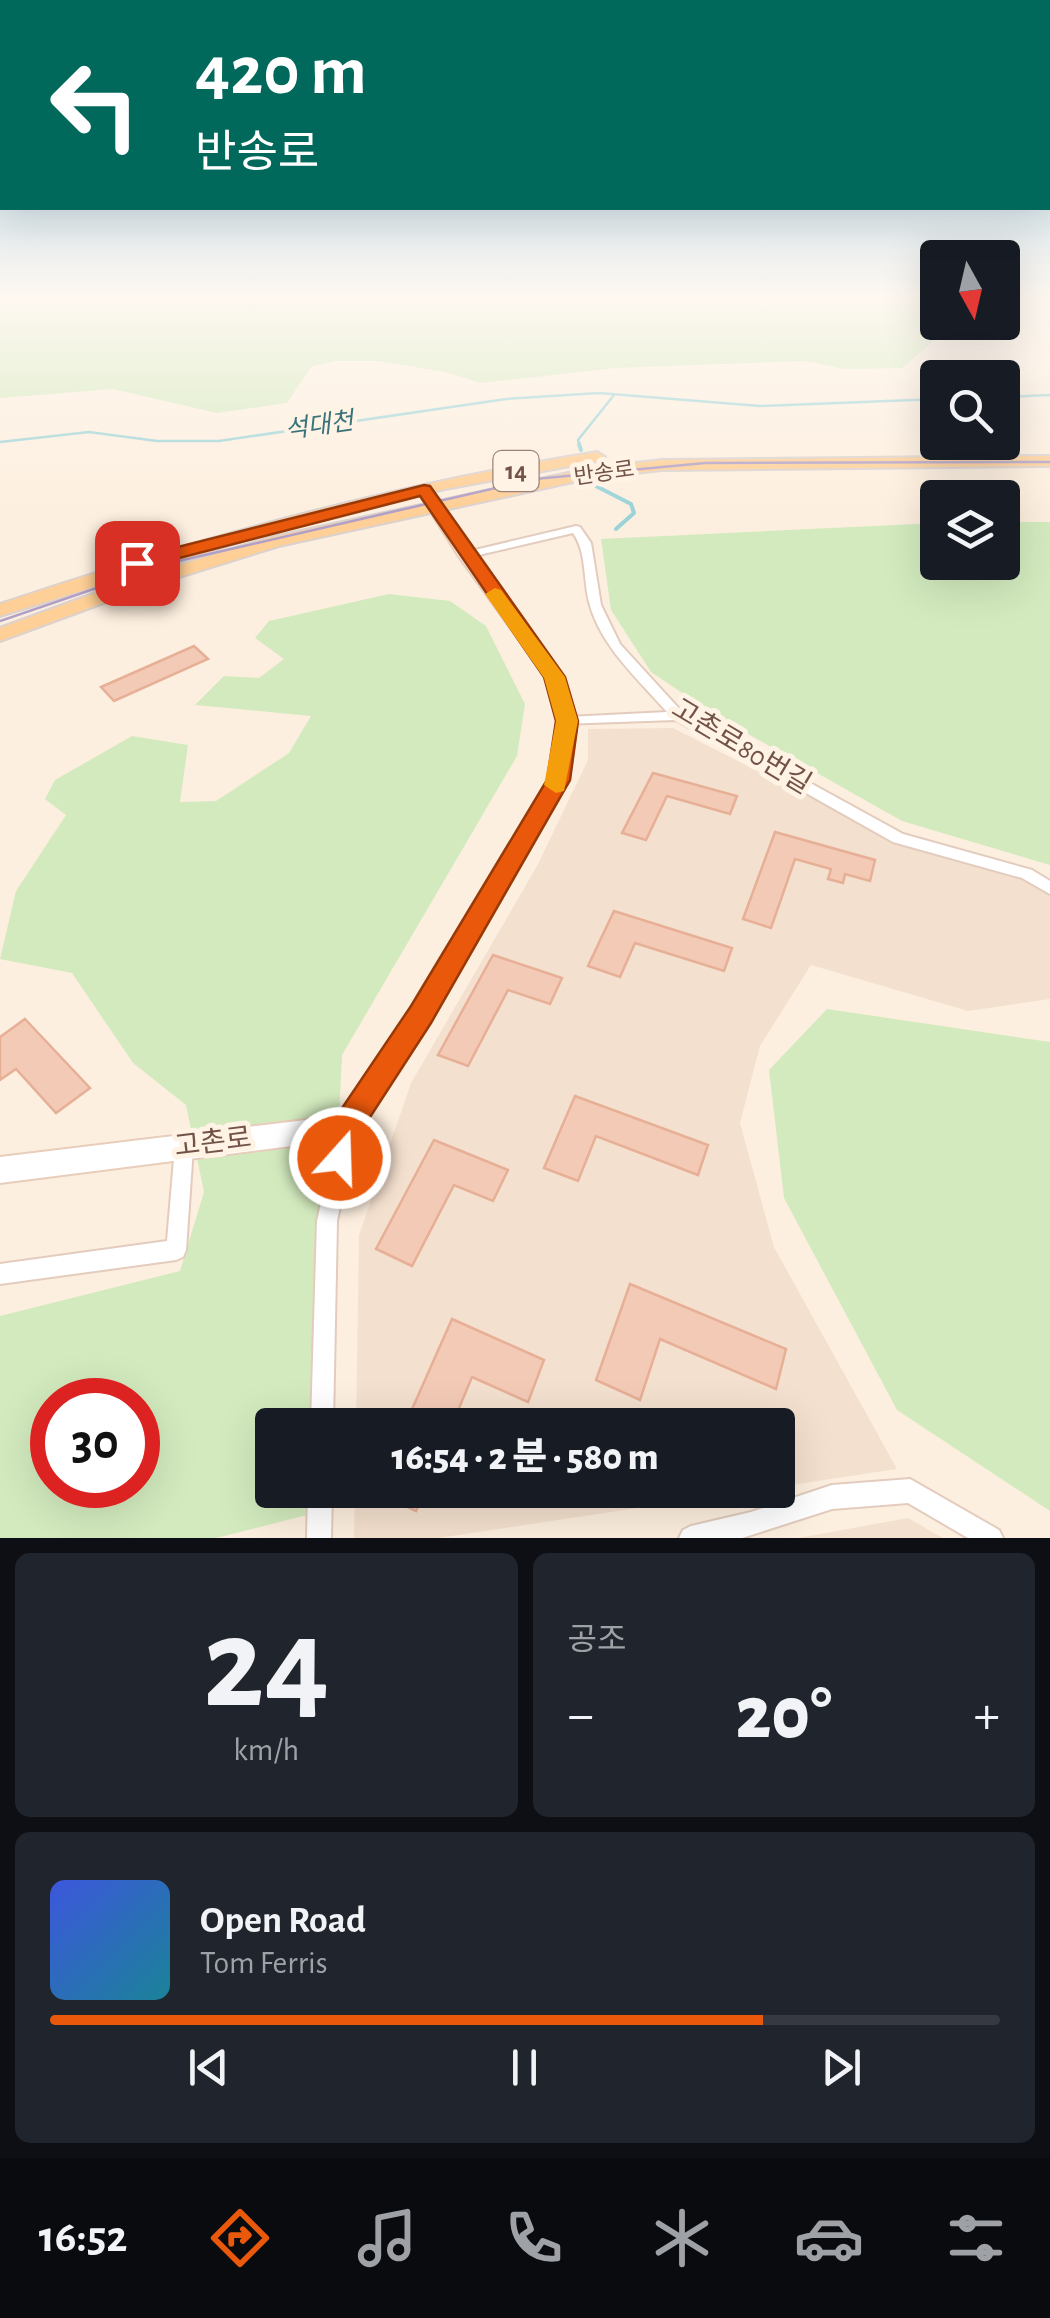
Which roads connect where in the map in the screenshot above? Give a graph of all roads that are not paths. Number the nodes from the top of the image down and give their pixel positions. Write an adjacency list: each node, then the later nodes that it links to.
1 (1050, 448): 3 (main road, 반송로 / 14)
2 (1050, 460): 3 (main road, 반송로 / 14)
3 (429, 498): 4 (street); 5 (main road, 반송로 / 14); 6 (main road, 반송로 / 14)
4 (466, 556): 7 (street, 고촌로80번길); 8 (street)
5 (0, 610)
6 (0, 634)
7 (678, 716): 8 (street); 9 (street, 고촌로80번길)
8 (567, 721): 10 (street)
9 (1050, 888)
10 (347, 1127): 11 (street, 고촌로); 14 (street)
11 (184, 1147): 12 (street, 고촌로); 13 (street)
12 (0, 1170)
13 (0, 1274)
14 (322, 1408)
15 (320, 1508): 17 (street)
16 (756, 1531): 18 (street); 19 (street)
17 (319, 1538)
18 (692, 1538)
19 (991, 1538)

